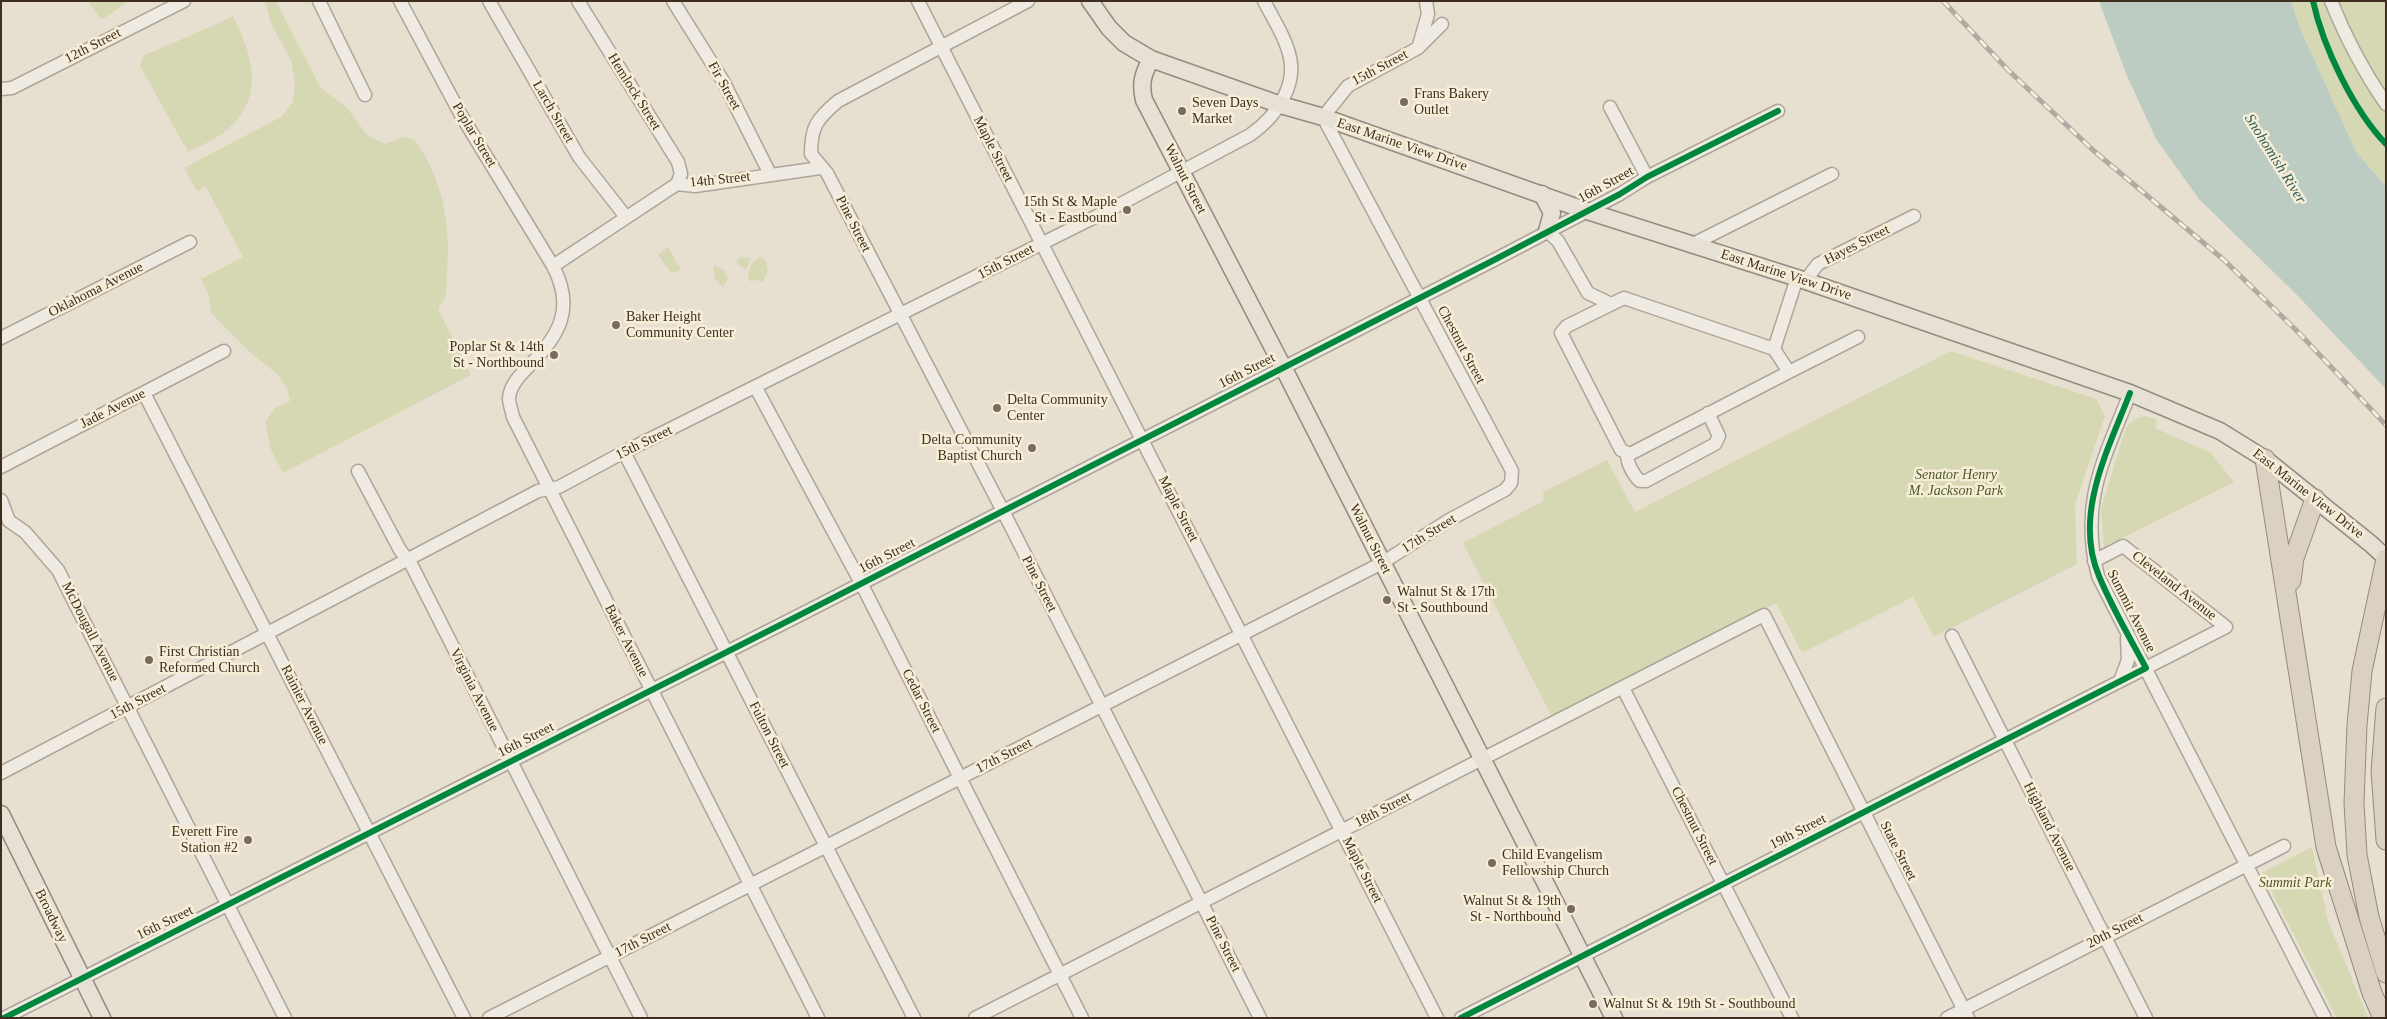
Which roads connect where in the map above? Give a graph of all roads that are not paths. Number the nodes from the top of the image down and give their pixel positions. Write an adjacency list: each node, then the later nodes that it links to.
1 (184, 1): 18 (street, 12th Street)
2 (319, 1): 19 (street)
3 (400, 1): 39 (street, Poplar Street)
4 (489, 1): 34 (street, Larch Street)
5 (578, 1): 30 (street, Hemlock Street)
6 (673, 1): 27 (street, Fir Street)
7 (918, 1): 15 (street, Maple Street)
8 (1028, 1): 15 (street)
9 (1090, 1): 17 (main road, East Marine View Drive)
10 (1101, 1): 17 (main road, East Marine View Drive)
11 (1264, 1): 21 (street)
12 (1426, 1): 16 (street)
13 (2331, 1): 20 (street)
14 (1442, 24): 16 (street, 15th Street)
15 (941, 46): 25 (street, Pine Street); 37 (street, Maple Street)
16 (1418, 48): 24 (street, 15th Street)
17 (1151, 58): 21 (main road, East Marine View Drive); 26 (main road, Walnut Street)
18 (1, 89)
19 (365, 95)
20 (2386, 104)
21 (1281, 105): 24 (main road, East Marine View Drive); 26 (street, 15th Street)
22 (1610, 107): 29 (street)
23 (1778, 111): 29 (street, 16th Street)
24 (1323, 117): 31 (main road, East Marine View Drive); 41 (street, Chestnut Street)
25 (820, 168): 27 (street, 14th Street); 43 (street, Pine Street)
26 (1181, 171): 37 (street, 15th Street); 48 (main road, Walnut Street)
27 (770, 174): 30 (street, 14th Street)
28 (1832, 174): 38 (street)
29 (1647, 177): 32 (street, 16th Street)
30 (677, 184): 34 (street, 14th Street)
31 (1542, 194): 32 (main road, East Marine View Drive); 35 (main road)
32 (1587, 211): 35 (street, 16th Street); 38 (main road, East Marine View Drive)
33 (1914, 216): 40 (street, Hayes Street)
34 (626, 217): 39 (street, 14th Street)
35 (1547, 231): 41 (street, 16th Street); 42 (street)
36 (190, 242): 44 (street, Oklahoma Avenue)
37 (1042, 244): 43 (street, 15th Street); 54 (street, Maple Street)
38 (1693, 244): 40 (main road, East Marine View Drive)
39 (553, 266): 61 (street, Baker Avenue)
40 (1801, 279): 46 (street); 52 (main road, East Marine View Drive)
41 (1420, 297): 48 (street, 16th Street); 60 (street, Chestnut Street)
42 (1609, 304): 46 (street); 56 (street)
43 (900, 315): 50 (street, 15th Street); 64 (street, Pine Street)
44 (1, 338)
45 (1858, 338): 49 (street)
46 (1774, 350): 49 (street)
47 (224, 352): 51 (street, Jade Avenue)
48 (1283, 367): 54 (street, 16th Street); 69 (main road, Walnut Street)
49 (1788, 372): 53 (street)
50 (756, 388): 55 (street, 15th Street); 70 (street, Cedar Street)
51 (144, 393): 58 (street, Jade Avenue); 75 (street, Rainier Avenue)
52 (2130, 393): 57 (main road, East Marine View Drive); 68 (street, Summit Avenue)
53 (1708, 413): 56 (street); 56 (street)
54 (1142, 439): 64 (street, 16th Street); 76 (street, Maple Street)
55 (624, 452): 61 (street, 15th Street); 78 (street, Fulton Street)
56 (1627, 454)
57 (2265, 458): 62 (main road, East Marine View Drive); 71 (highway)
58 (1, 467)
59 (358, 471): 66 (street, Virginia Avenue)
60 (1511, 483): 69 (street, 17th Street)
61 (548, 489): 66 (street, 15th Street); 82 (street, Baker Avenue)
62 (2316, 499): 67 (main road, East Marine View Drive); 71 (highway)
63 (1, 500): 65 (street, McDougall Avenue)
64 (1002, 511): 70 (street, 16th Street); 83 (street, Pine Street)
65 (5, 523): 84 (street, McDougall Avenue)
66 (406, 558): 75 (street, 15th Street); 88 (street, Virginia Avenue)
67 (2386, 559): 106 (highway)
68 (2094, 560): 73 (street, Cleveland Avenue); 74 (street, Summit Avenue)
69 (1382, 563): 76 (street, 17th Street); 87 (main road, Walnut Street)
70 (861, 583): 78 (street, 16th Street); 90 (street, Cedar Street)
71 (2288, 602): 128 (highway)
72 (1764, 615): 81 (street, 18th Street); 91 (street, State Street)
73 (2226, 627): 79 (street, 19th Street)
74 (2126, 630): 79 (street, Summit Avenue); 80 (street)
75 (267, 633): 84 (street, 15th Street); 94 (street, Rainier Avenue)
76 (1241, 635): 83 (street, 17th Street); 93 (street, Maple Street)
77 (1952, 636): 86 (street, Highland Avenue)
78 (727, 652): 82 (street, 16th Street); 96 (street, Fulton Street)
79 (2146, 668): 80 (street, 19th Street); 98 (street, Summit Avenue)
80 (2120, 681): 86 (street, 19th Street)
81 (1623, 688): 87 (street, 18th Street); 99 (street, Chestnut Street)
82 (652, 690): 88 (street, 16th Street); 100 (street, Baker Avenue)
83 (1101, 706): 90 (street, 17th Street); 101 (street, Pine Street)
84 (128, 708): 89 (street, 15th Street); 102 (street, McDougall Avenue)
85 (2386, 708): 95 (highway)
86 (2005, 740): 91 (street, 19th Street); 103 (street, Highland Avenue)
87 (1482, 759): 93 (street, 18th Street); 105 (main road, Walnut Street)
88 (510, 762): 94 (street, 16th Street); 104 (street, Virginia Avenue)
89 (1, 773)
90 (960, 778): 96 (street, 17th Street); 107 (street, Cedar Street)
91 (1864, 812): 99 (street, 19th Street); 109 (street, State Street)
92 (1, 814): 108 (main road, Broadway)
93 (1342, 831): 101 (street, 18th Street); 121 (street, Maple Street)
94 (370, 834): 102 (street, 16th Street); 113 (street, Rainier Avenue)
95 (2386, 840)
96 (826, 846): 100 (street, 17th Street); 117 (street, Fulton Street)
97 (2284, 846): 98 (street, 20th Street)
98 (2246, 865): 103 (street, 20th Street); 127 (street, Summit Avenue)
99 (1723, 884): 105 (street, 19th Street); 124 (street, Chestnut Street)
100 (751, 885): 104 (street, 17th Street); 116 (street, Baker Avenue)
101 (1201, 902): 107 (street, 18th Street); 120 (street, Pine Street)
102 (228, 906): 108 (street, 16th Street); 112 (street, McDougall Avenue)
103 (2105, 936): 109 (street, 20th Street); 126 (street, Highland Avenue)
104 (610, 956): 114 (street, 17th Street); 115 (street, Virginia Avenue)
105 (1582, 956): 122 (street, 19th Street); 123 (main road, Walnut Street)
106 (2386, 973)
107 (1060, 974): 118 (street, 18th Street); 119 (street, Cedar Street)
108 (82, 978): 110 (street, 16th Street); 111 (main road, Broadway)
109 (1966, 1013): 125 (street, 20th Street)
110 (4, 1018)
111 (102, 1018)
112 (285, 1018)
113 (464, 1018)
114 (489, 1018)
115 (640, 1018)
116 (818, 1018)
117 (914, 1018)
118 (975, 1018)
119 (1082, 1018)
120 (1260, 1018)
121 (1437, 1018)
122 (1460, 1018)
123 (1614, 1018)
124 (1792, 1018)
125 (1947, 1018)
126 (2146, 1018)
127 (2324, 1018)
128 (2383, 1018)

